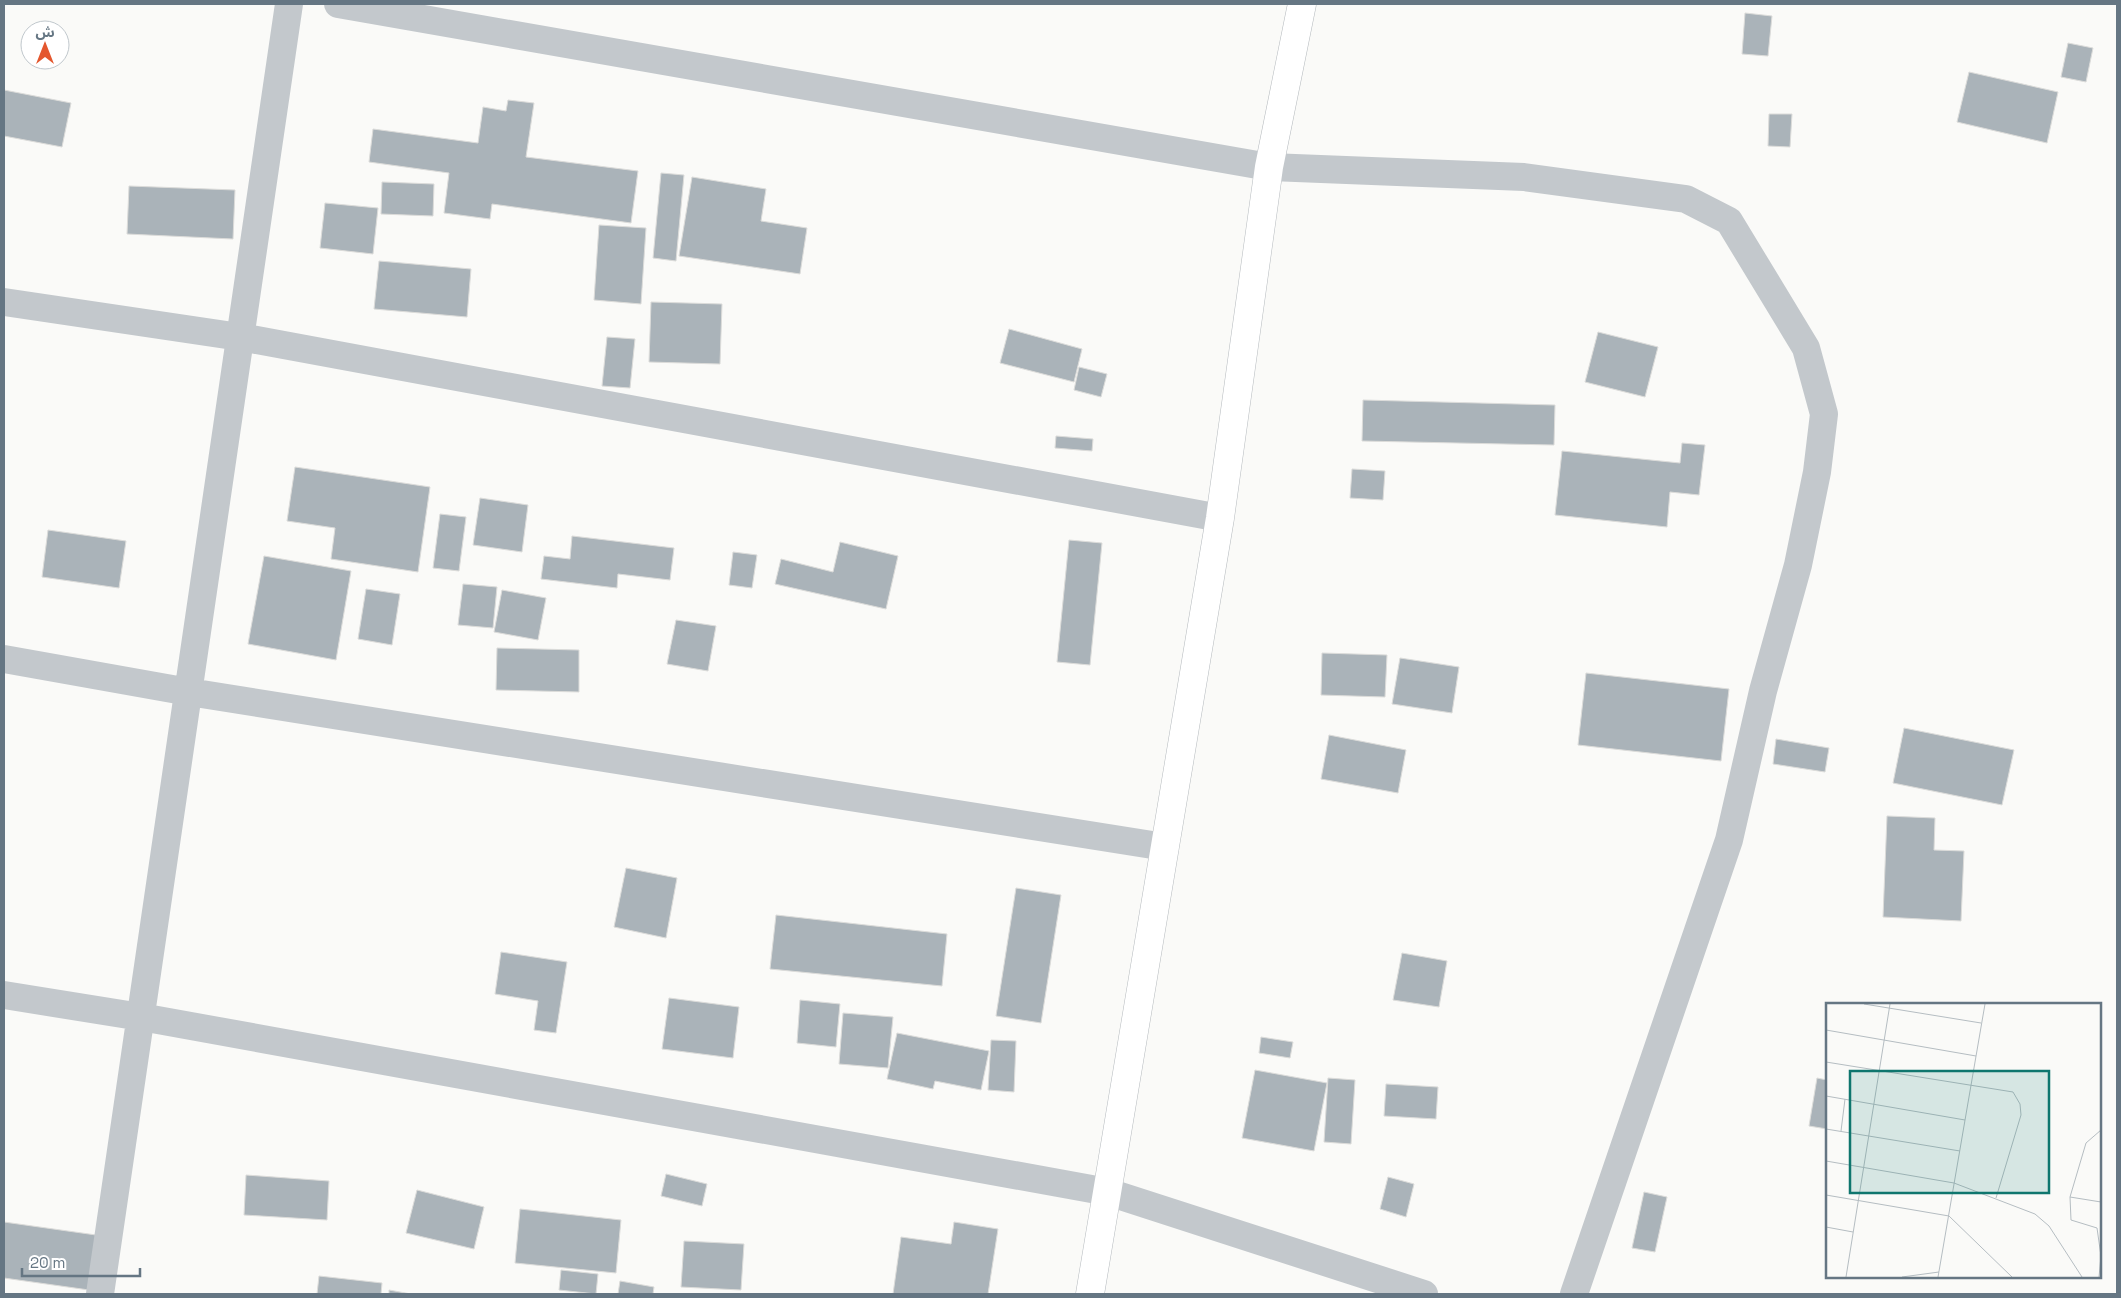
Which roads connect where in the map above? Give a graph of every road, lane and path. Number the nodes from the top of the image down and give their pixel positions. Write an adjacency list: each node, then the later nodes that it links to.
1 (289, 4): 6 (street)
2 (338, 4): 4 (street)
3 (1302, 4): 4 (main road)
4 (1268, 167): 7 (main road); 17 (street)
5 (4, 302): 6 (street)
6 (240, 337): 7 (street); 9 (street)
7 (1220, 518): 10 (main road)
8 (4, 659): 9 (street)
9 (189, 692): 10 (street); 12 (street)
10 (1165, 848): 13 (main road)
11 (4, 996): 12 (street)
12 (141, 1017): 13 (street); 14 (street)
13 (1108, 1192): 15 (main road); 16 (street)
14 (100, 1294)
15 (1090, 1294)
16 (1424, 1294)
17 (1574, 1294)

